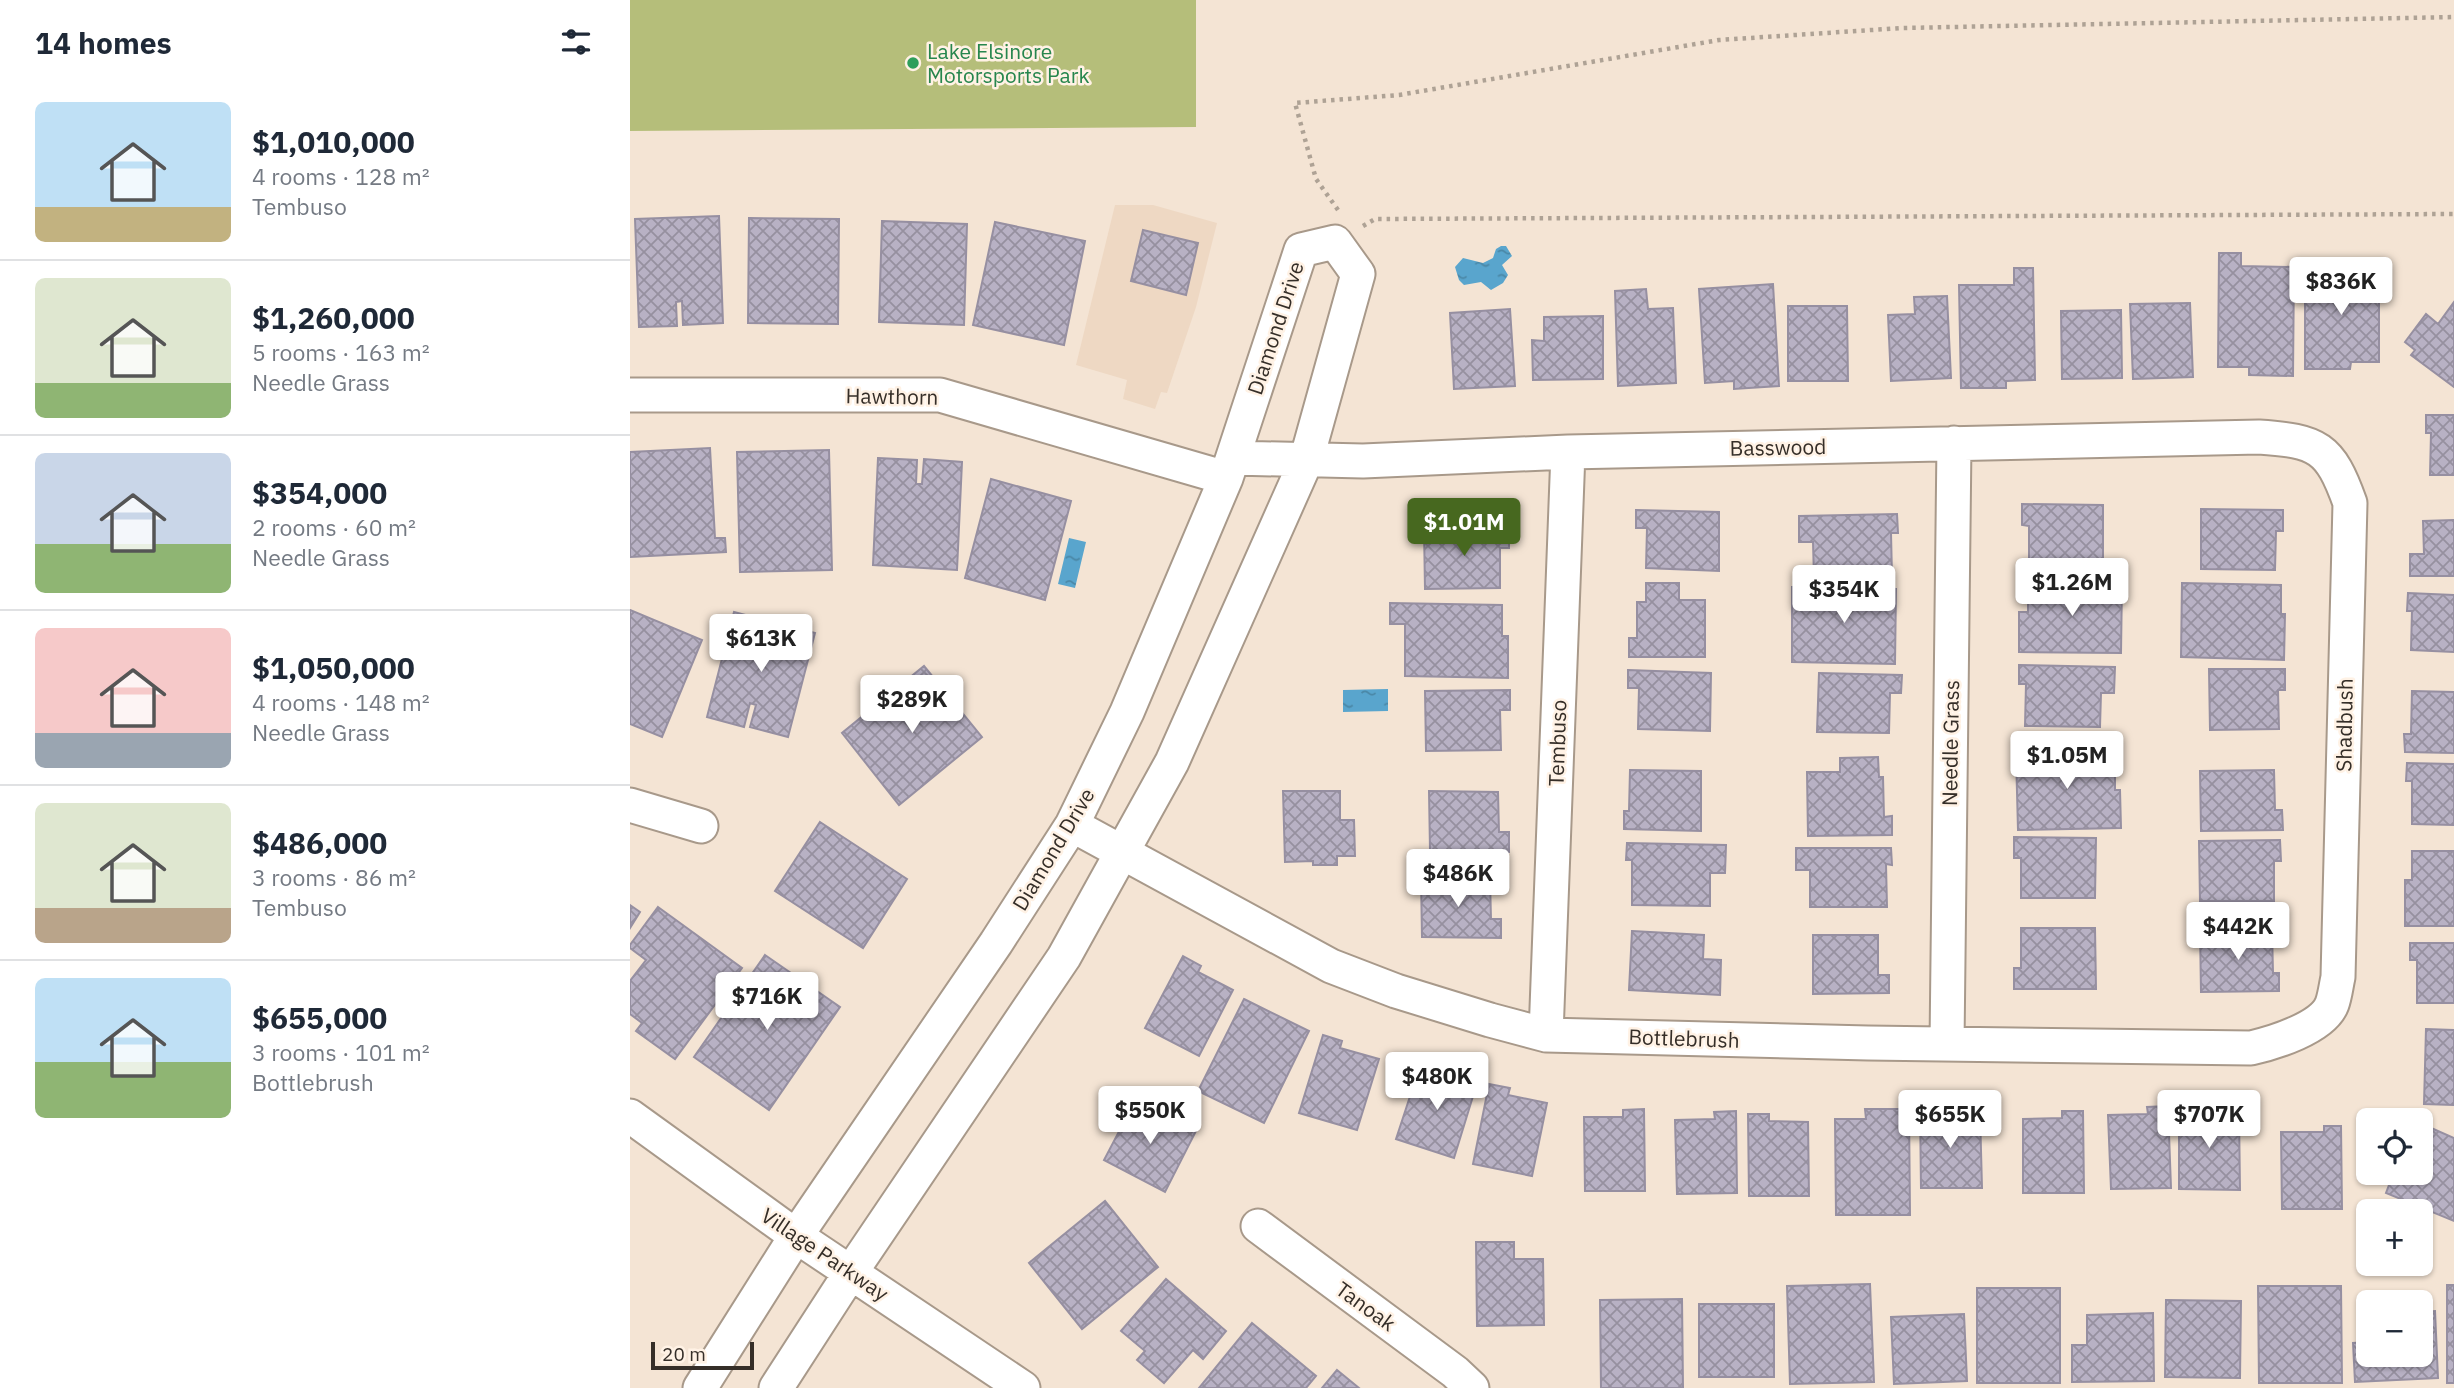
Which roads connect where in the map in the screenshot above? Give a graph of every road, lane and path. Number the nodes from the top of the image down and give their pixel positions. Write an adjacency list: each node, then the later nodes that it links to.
1 (2454, 17): 3 (path)
2 (2454, 214): 3 (path)
3 (1335, 242): 8 (street); 9 (street, Diamond Drive)
4 (630, 395): 9 (street, Hawthorn)
5 (1954, 443): 6 (street, Basswood); 7 (street, Basswood); 16 (street, Needle Grass)
6 (2320, 450): 14 (street, Shadbush)
7 (1568, 452): 8 (street, Basswood); 15 (street, Tembuso)
8 (1306, 461): 9 (street, Basswood); 13 (street)
9 (1230, 468): 11 (street, Diamond Drive)
10 (630, 805): 12 (street)
11 (1072, 825): 13 (street, Bottlebrush); 19 (street, Diamond Drive)
12 (701, 827)
13 (1123, 853): 15 (street, Bottlebrush); 20 (street)
14 (2332, 1007): 16 (street, Bottlebrush)
15 (1546, 1035): 16 (street, Bottlebrush)
16 (1947, 1044)
17 (630, 1116): 19 (street, Village Parkway)
18 (1258, 1226): 24 (street, Tanoak)
19 (796, 1236): 20 (street, Village Parkway); 21 (street, Diamond Drive)
20 (851, 1272): 22 (street); 23 (street, Village Parkway)
21 (700, 1388)
22 (776, 1388)
23 (1023, 1388)
24 (1472, 1388)

